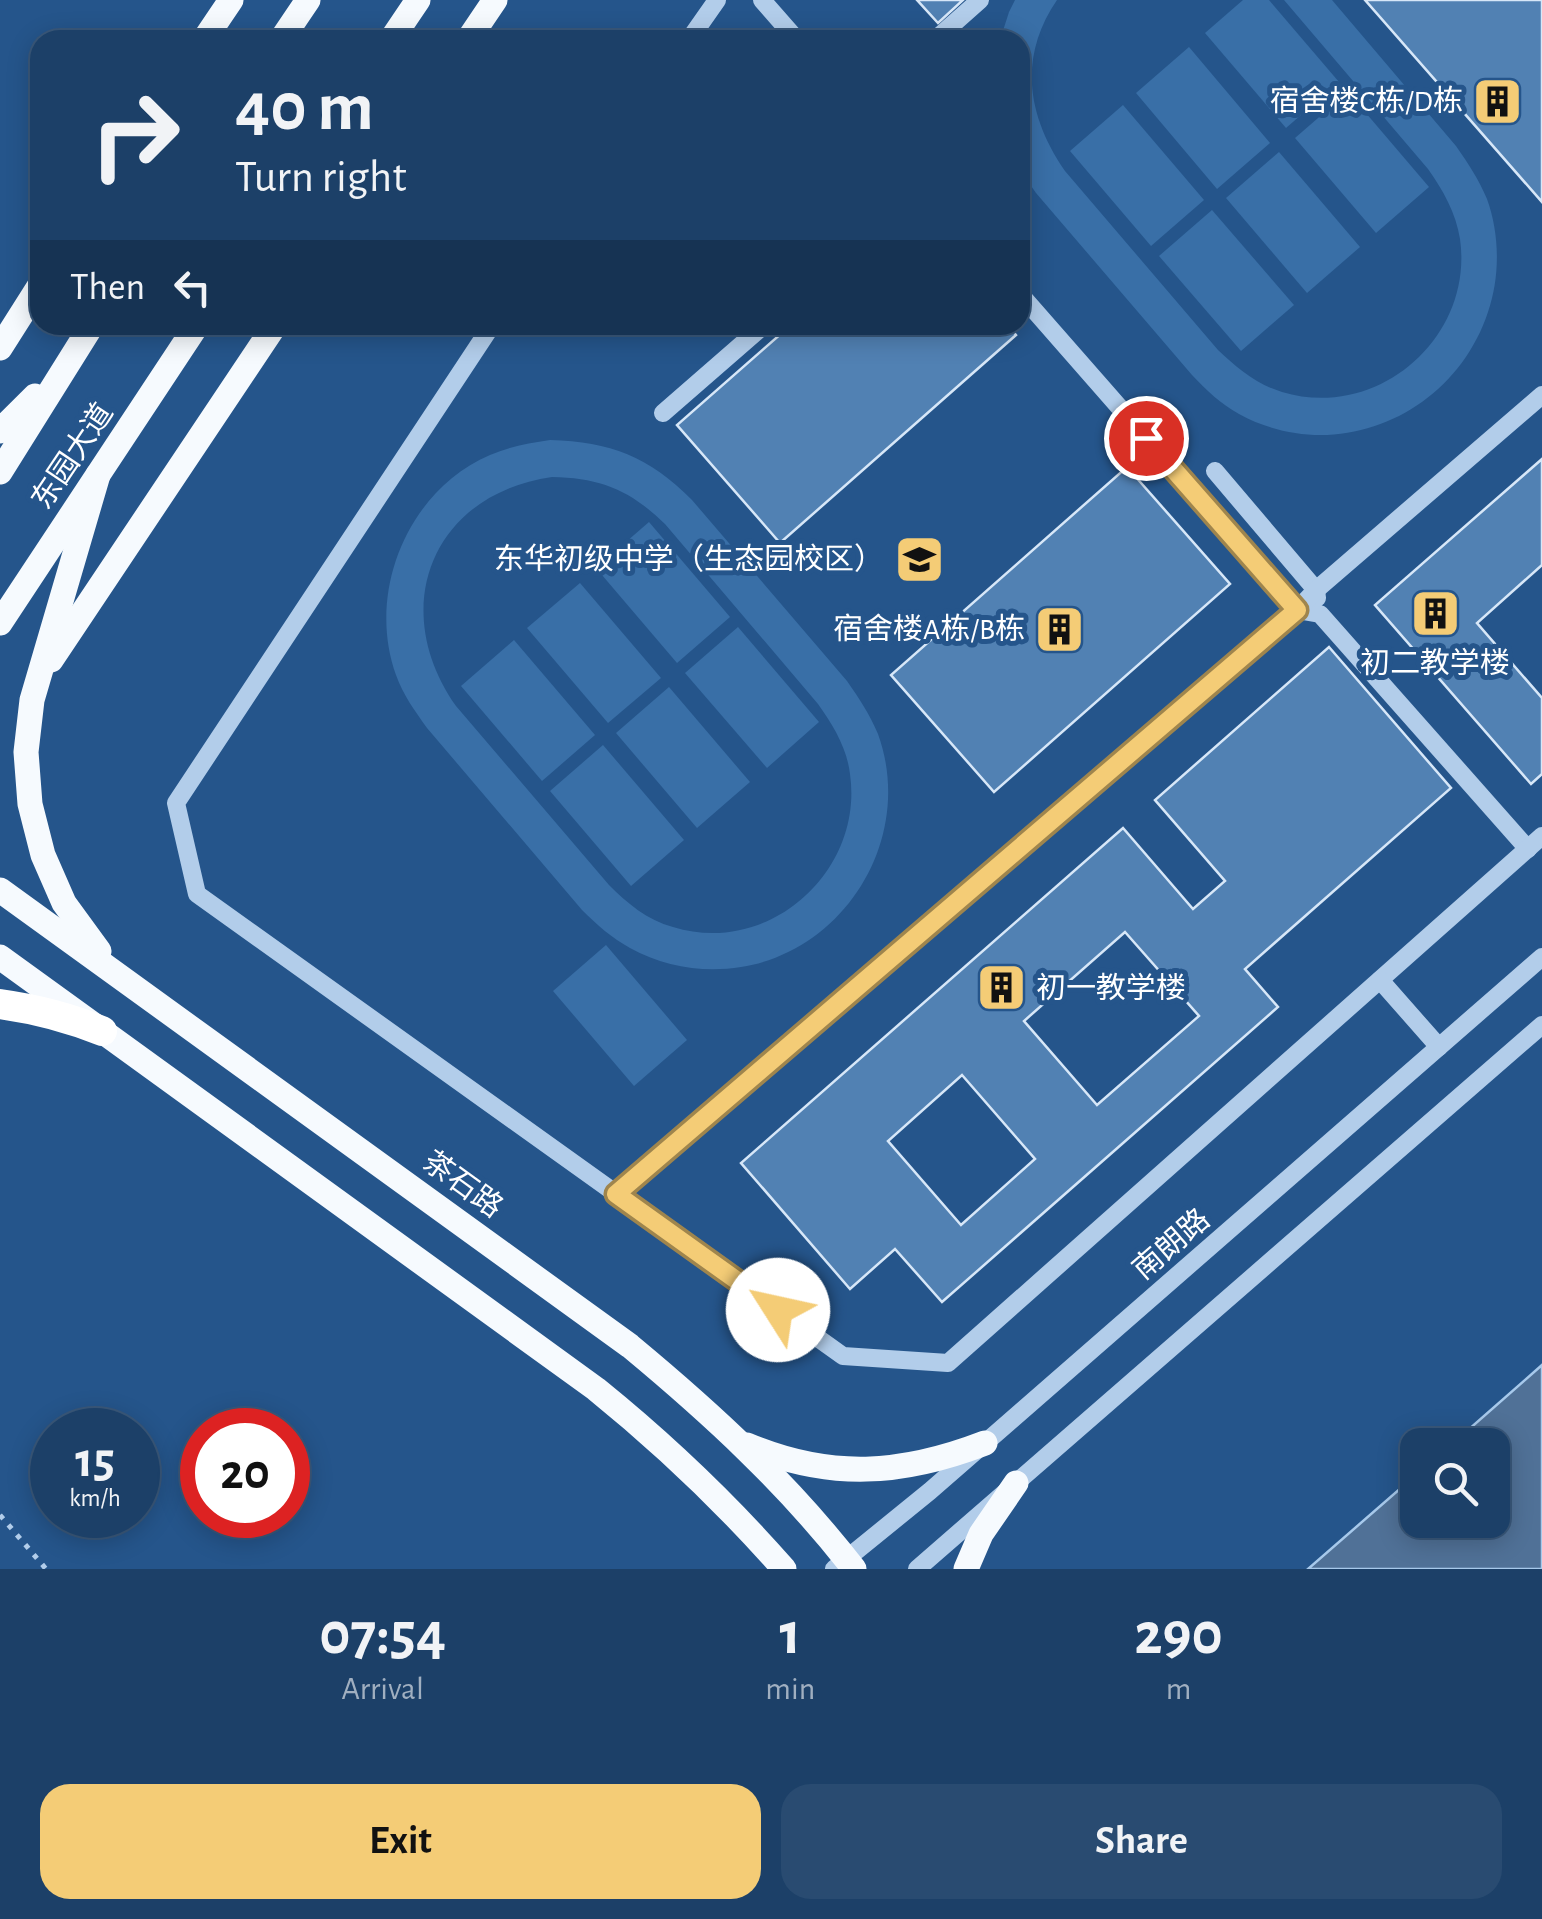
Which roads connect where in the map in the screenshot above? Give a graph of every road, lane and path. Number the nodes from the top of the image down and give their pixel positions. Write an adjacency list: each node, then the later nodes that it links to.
1 (231, 0): 8 (main road)
2 (308, 0): 9 (main road)
3 (418, 0): 10 (main road)
4 (495, 0): 11 (main road)
5 (717, 0): 12 (street)
6 (762, 0): 13 (street)
7 (980, 0): 14 (street)
8 (211, 30)
9 (288, 30)
10 (398, 30)
11 (475, 30)
12 (696, 30)
13 (788, 30)
14 (946, 30)
15 (30, 301): 22 (main road)
16 (1030, 305): 31 (street)
17 (86, 335): 23 (main road, 东园大道)
18 (191, 335): 29 (main road, 东园大道)
19 (268, 335): 34 (main road)
20 (485, 335): 45 (street)
21 (753, 335): 25 (street)
22 (0, 348)
23 (67, 364): 26 (main road); 28 (main road, 东园大道)
24 (1542, 396): 30 (street)
25 (663, 413)
26 (0, 431)
27 (1214, 471): 30 (street)
28 (0, 472)
29 (98, 474): 33 (main road, 东园大道); 34 (main road)
30 (1316, 590): 31 (street); 32 (street)
31 (1297, 610): 32 (street); 45 (street)
32 (1320, 614): 35 (street)
33 (0, 622)
34 (37, 681): 40 (main road)
35 (1535, 842): 39 (street)
36 (0, 890): 40 (main road, 茶石路)
37 (0, 957): 43 (main road)
38 (1542, 957): 44 (street, 南朗路)
39 (1380, 980): 44 (street); 45 (street)
40 (130, 984): 46 (main road, 茶石路)
41 (0, 1004): 43 (highway)
42 (1542, 1025): 48 (street)
43 (102, 1031): 52 (main road)
44 (1439, 1047): 47 (street, 南朗路)
45 (616, 1194)
46 (739, 1441): 47 (main road); 50 (main road, 茶石路)
47 (985, 1443): 50 (street, 南朗路)
48 (1016, 1483): 53 (street); 54 (main road)
49 (0, 1515): 51 (path)
50 (845, 1566)
51 (46, 1569)
52 (784, 1569)
53 (918, 1569)
54 (966, 1569)

